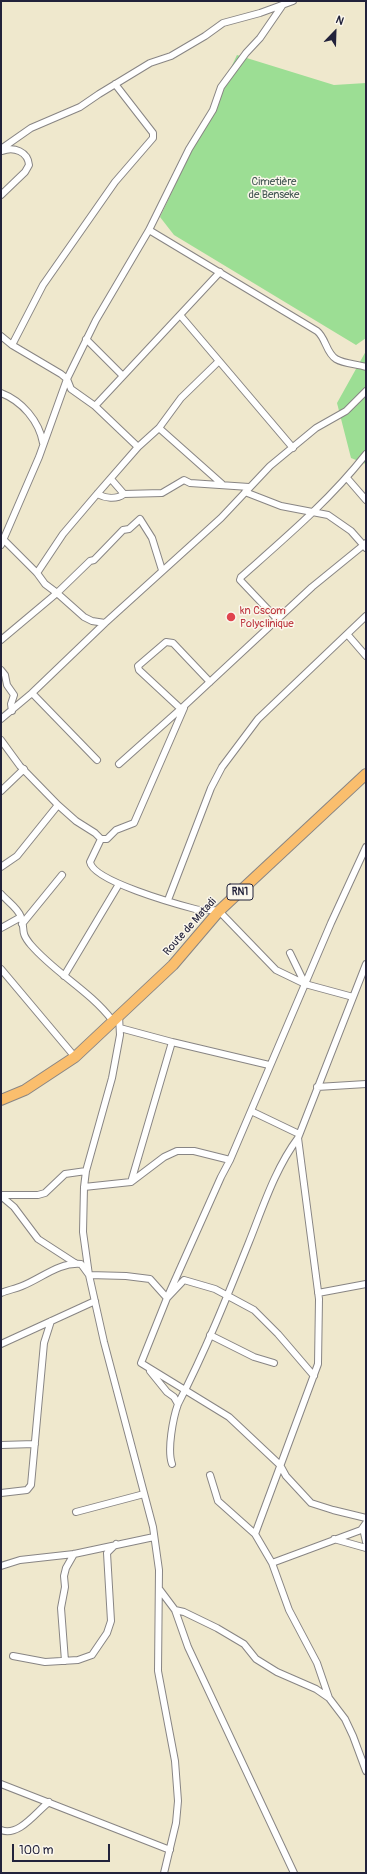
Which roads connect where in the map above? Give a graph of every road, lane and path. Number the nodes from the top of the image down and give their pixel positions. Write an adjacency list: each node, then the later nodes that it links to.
1 (293, 1): 2 (street)
2 (282, 6): 3 (street); 6 (street)
3 (115, 84): 4 (street); 11 (street)
4 (1, 151): 5 (street)
5 (1, 195)
6 (149, 230): 7 (street); 10 (street)
7 (220, 272): 8 (street); 13 (street)
8 (180, 315): 12 (street); 14 (street)
9 (1, 336): 11 (street)
10 (86, 339): 14 (street); 15 (street)
11 (12, 345): 15 (street)
12 (219, 361): 19 (street); 22 (street)
13 (366, 367)
14 (123, 376): 18 (street)
15 (67, 379): 18 (street); 20 (street)
16 (366, 392): 22 (street)
17 (1, 393): 20 (street)
18 (95, 406): 21 (street)
19 (159, 428): 21 (street); 26 (street)
20 (43, 445): 32 (street)
21 (138, 447): 25 (street)
22 (293, 448): 27 (street)
23 (366, 454): 24 (street)
24 (347, 478): 30 (street); 31 (street)
25 (111, 479): 28 (street); 29 (street)
26 (222, 484): 27 (street); 29 (street)
27 (247, 489): 31 (street); 34 (street)
28 (97, 494): 29 (street); 35 (street)
29 (124, 494)
30 (366, 500)
31 (313, 512): 33 (street); 38 (street)
32 (2, 542): 35 (street)
33 (365, 546): 38 (street)
34 (162, 570): 36 (street); 39 (street)
35 (37, 574): 36 (street)
36 (57, 593): 39 (street); 41 (street)
37 (366, 616): 40 (street)
38 (277, 619): 44 (street)
39 (105, 623): 45 (street)
40 (347, 634): 42 (street); 62 (street)
41 (1, 640)
42 (366, 656)
43 (1, 670): 47 (street)
44 (210, 682): 46 (street); 46 (street)
45 (32, 693): 47 (street); 50 (street)
46 (183, 708): 51 (street); 56 (street)
47 (12, 711): 48 (street)
48 (1, 719)
49 (1, 740): 52 (street)
50 (97, 760)
51 (119, 764)
52 (24, 769): 54 (street); 55 (street)
53 (366, 774): 63 (highway, Route de Matadi / RN1)
54 (1, 791)
55 (58, 805): 56 (street); 58 (street)
56 (101, 839): 60 (street)
57 (366, 847): 70 (street)
58 (1, 867)
59 (62, 875): 64 (street)
60 (119, 884): 62 (street); 69 (street)
61 (1, 894): 64 (street)
62 (168, 900): 63 (street)
63 (220, 911): 70 (street); 72 (highway, Route de Matadi / RN1)
64 (22, 920): 65 (street); 69 (street)
65 (1, 928)
66 (290, 953): 70 (street)
67 (366, 964): 71 (street)
68 (1, 969): 75 (street)
69 (64, 976): 72 (street)
70 (305, 984): 71 (street); 76 (street)
71 (353, 997): 78 (street)
72 (115, 1017): 73 (street); 75 (highway, RN1)
73 (120, 1028): 74 (street); 83 (street)
74 (172, 1042): 76 (street); 84 (street)
75 (74, 1057): 79 (highway, RN1)
76 (269, 1065): 80 (street)
77 (366, 1084): 78 (street)
78 (317, 1087): 81 (street)
79 (1, 1100)
80 (251, 1111): 81 (street); 82 (street)
81 (298, 1136): 91 (street); 92 (street)
82 (230, 1160): 84 (street); 93 (street)
83 (86, 1171): 85 (street); 86 (street)
84 (131, 1182): 85 (street)
85 (84, 1187): 88 (street)
86 (1, 1196): 87 (street)
87 (75, 1263): 88 (street); 90 (street)
88 (89, 1275): 93 (street); 94 (street)
89 (366, 1284): 91 (street)
90 (1, 1293)
91 (318, 1293): 99 (street)
92 (227, 1297): 93 (street); 96 (street); 100 (street)
93 (167, 1298): 101 (street)
94 (95, 1301): 95 (street); 111 (street)
95 (51, 1321): 97 (street); 105 (street)
96 (210, 1335): 98 (street); 103 (street)
97 (1, 1344)
98 (274, 1363)
99 (318, 1364): 100 (street); 102 (street)
100 (304, 1366): 102 (street)
101 (147, 1367): 103 (street); 104 (street)
102 (314, 1376): 108 (street)
103 (186, 1390): 104 (street); 108 (street)
104 (178, 1404): 107 (street)
105 (35, 1444): 106 (street); 110 (street)
106 (1, 1445)
107 (172, 1464)
108 (280, 1465): 113 (street); 115 (street)
109 (210, 1475): 115 (street)
110 (1, 1493)
111 (144, 1494): 112 (street); 116 (street)
112 (76, 1512)
113 (366, 1518)
114 (364, 1525): 117 (street); 118 (street)
115 (255, 1534): 122 (street)
116 (154, 1537): 119 (street); 124 (street)
117 (334, 1539): 120 (street); 122 (street)
118 (366, 1542)
119 (116, 1544): 121 (street); 127 (street)
120 (366, 1548)
121 (74, 1554): 123 (street); 127 (street)
122 (272, 1563): 128 (street)
123 (1, 1566)
124 (160, 1590): 125 (street); 133 (street)
125 (175, 1610): 128 (street); 135 (street)
126 (13, 1656): 127 (street)
127 (65, 1661)
128 (329, 1698): 129 (street)
129 (366, 1770)
130 (1, 1784): 131 (street)
131 (49, 1802): 132 (street); 133 (street)
132 (1, 1830)
133 (170, 1850): 134 (street)
134 (164, 1873)
135 (294, 1873)

